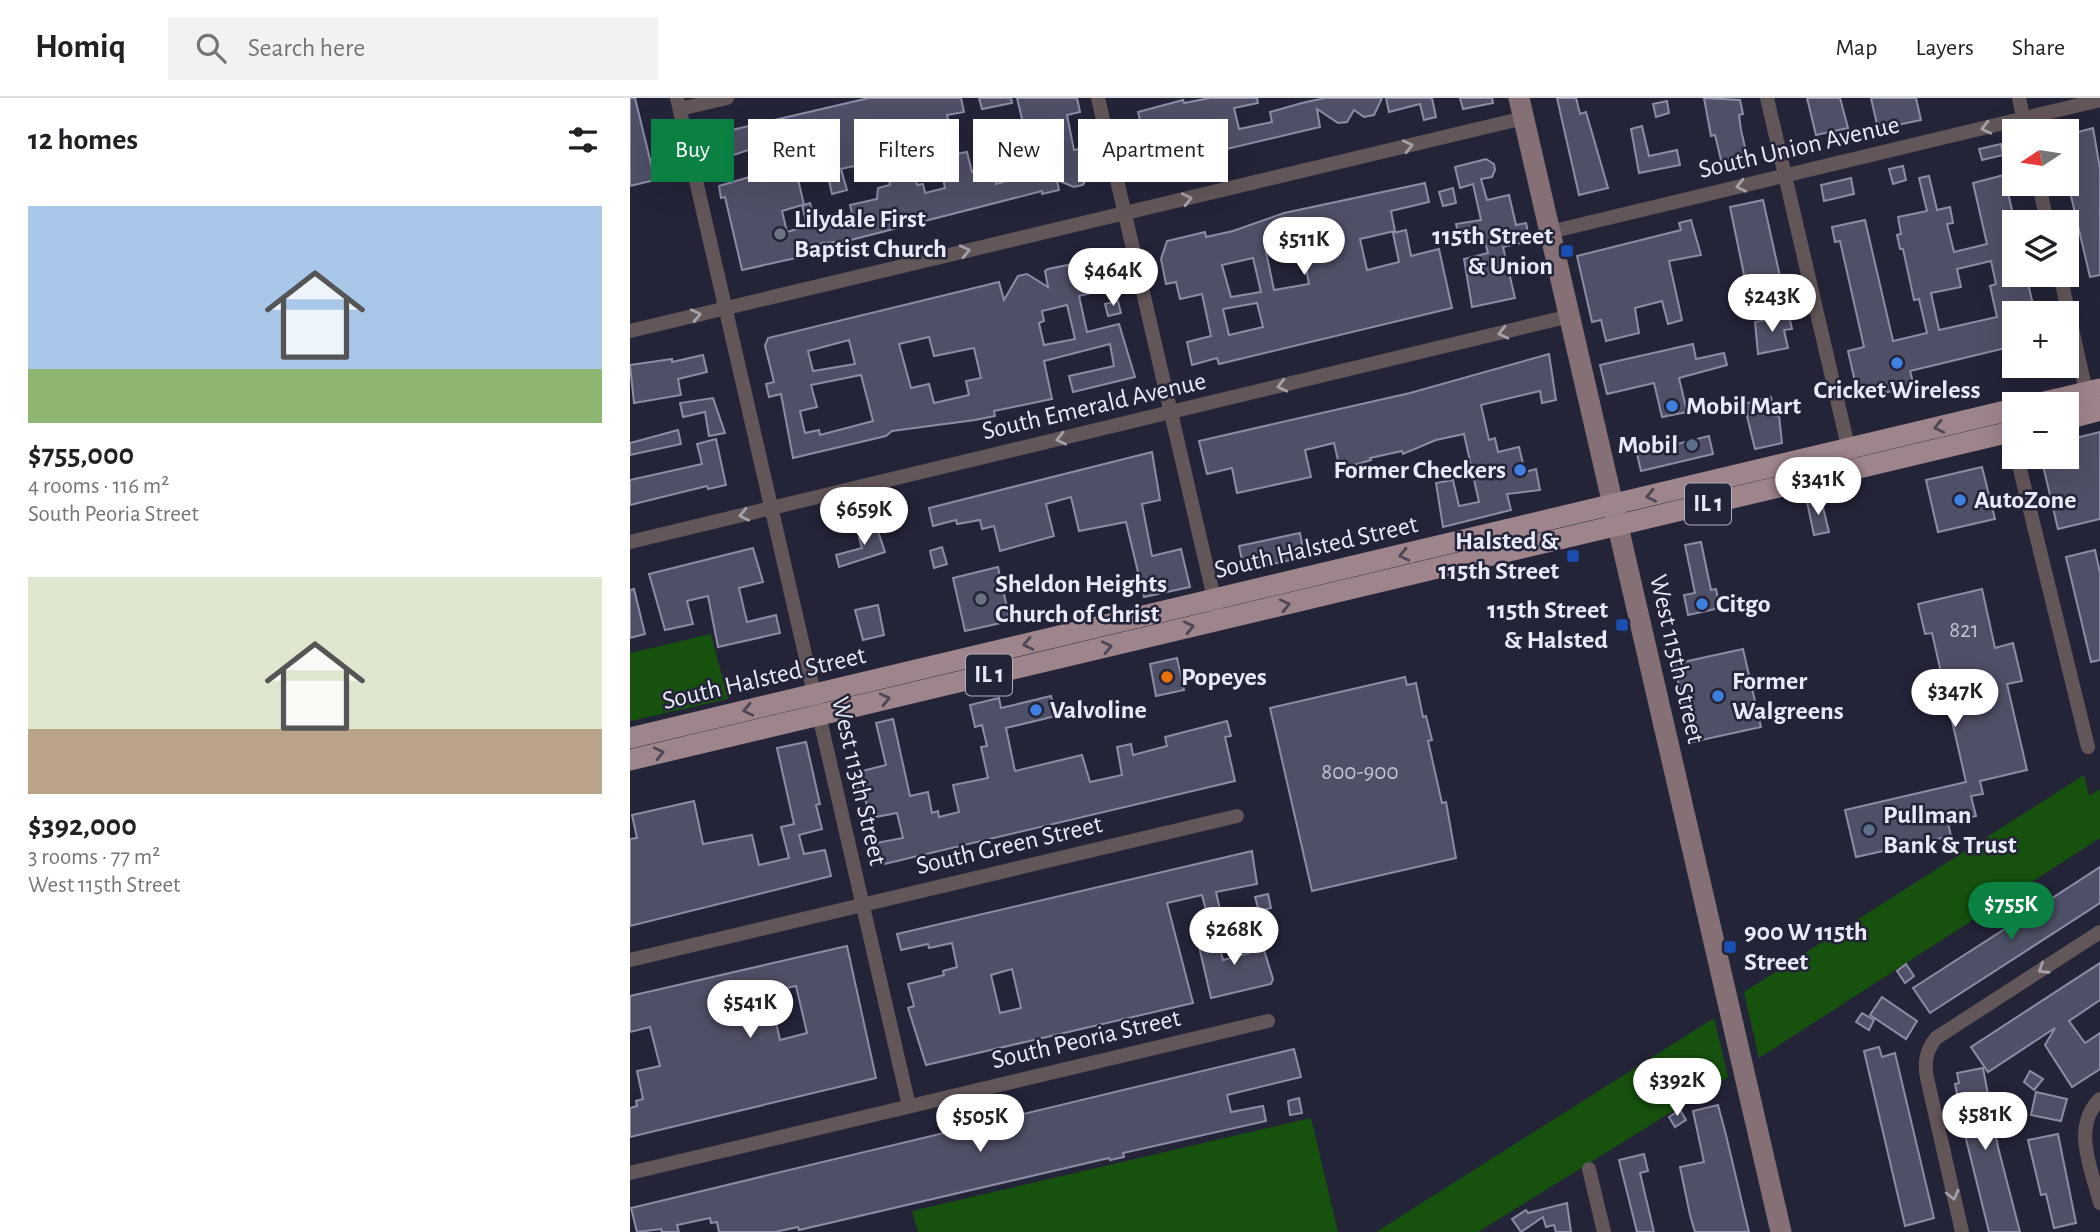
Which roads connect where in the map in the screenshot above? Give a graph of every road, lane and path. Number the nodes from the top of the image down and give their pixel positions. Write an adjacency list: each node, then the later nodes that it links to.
1 (727, 98): 6 (street)
2 (1098, 98): 12 (street)
3 (1767, 98): 11 (street)
4 (2019, 98): 8 (street)
5 (2100, 100): 9 (street, South Union Avenue)
6 (678, 104): 15 (street, West 113th Street)
7 (1521, 108): 12 (street, one-way to 7); 13 (street, West 115th Street)
8 (2024, 119)
9 (2043, 119)
10 (2002, 130): 11 (street, South Union Avenue, one-way to 11)
11 (1785, 176): 13 (street, South Union Avenue, one-way to 13); 22 (street)
12 (1125, 214): 15 (street, one-way to 12); 20 (street)
13 (1550, 232): 16 (street, West 115th Street)
14 (2063, 287): 18 (street)
15 (726, 308): 17 (street, one-way to 15); 24 (street, West 113th Street)
16 (1570, 316): 20 (street, South Emerald Avenue, one-way to 20); 25 (street, West 115th Street)
17 (630, 331)
18 (2095, 401): 19 (main road)
19 (2079, 411)
20 (1171, 413): 24 (street, South Emerald Avenue, one-way to 24); 27 (street)
21 (2002, 428): 22 (main road, South Halsted Street / IL 1)
22 (1851, 459): 25 (main road, South Halsted Street / IL 1)
23 (2020, 469): 30 (street)
24 (771, 508): 26 (street, South Emerald Avenue, one-way to 26); 28 (street, West 113th Street)
25 (1616, 515): 27 (main road, South Halsted Street / IL 1); 43 (street, West 115th Street)
26 (630, 542)
27 (1216, 610): 28 (main road, South Halsted Street / IL 1)
28 (817, 705): 29 (main road, South Halsted Street / IL 1, one-way to 29); 31 (main road, South Halsted Street / IL 1, one-way to 28); 33 (street, West 113th Street)
29 (630, 738)
30 (2088, 747)
31 (630, 760)
32 (1237, 816): 33 (street, South Green Street)
33 (863, 905): 35 (street, South Green Street); 38 (street, West 113th Street)
34 (2100, 932): 44 (street, one-way to 44)
35 (630, 960)
36 (1268, 1021): 38 (street, South Peoria Street)
37 (2100, 1099): 41 (street)
38 (909, 1106): 40 (street, South Peoria Street)
39 (1589, 1169): 42 (street)
40 (630, 1173)
41 (2100, 1203)
42 (1604, 1232)
43 (1781, 1232)
44 (1962, 1232)

